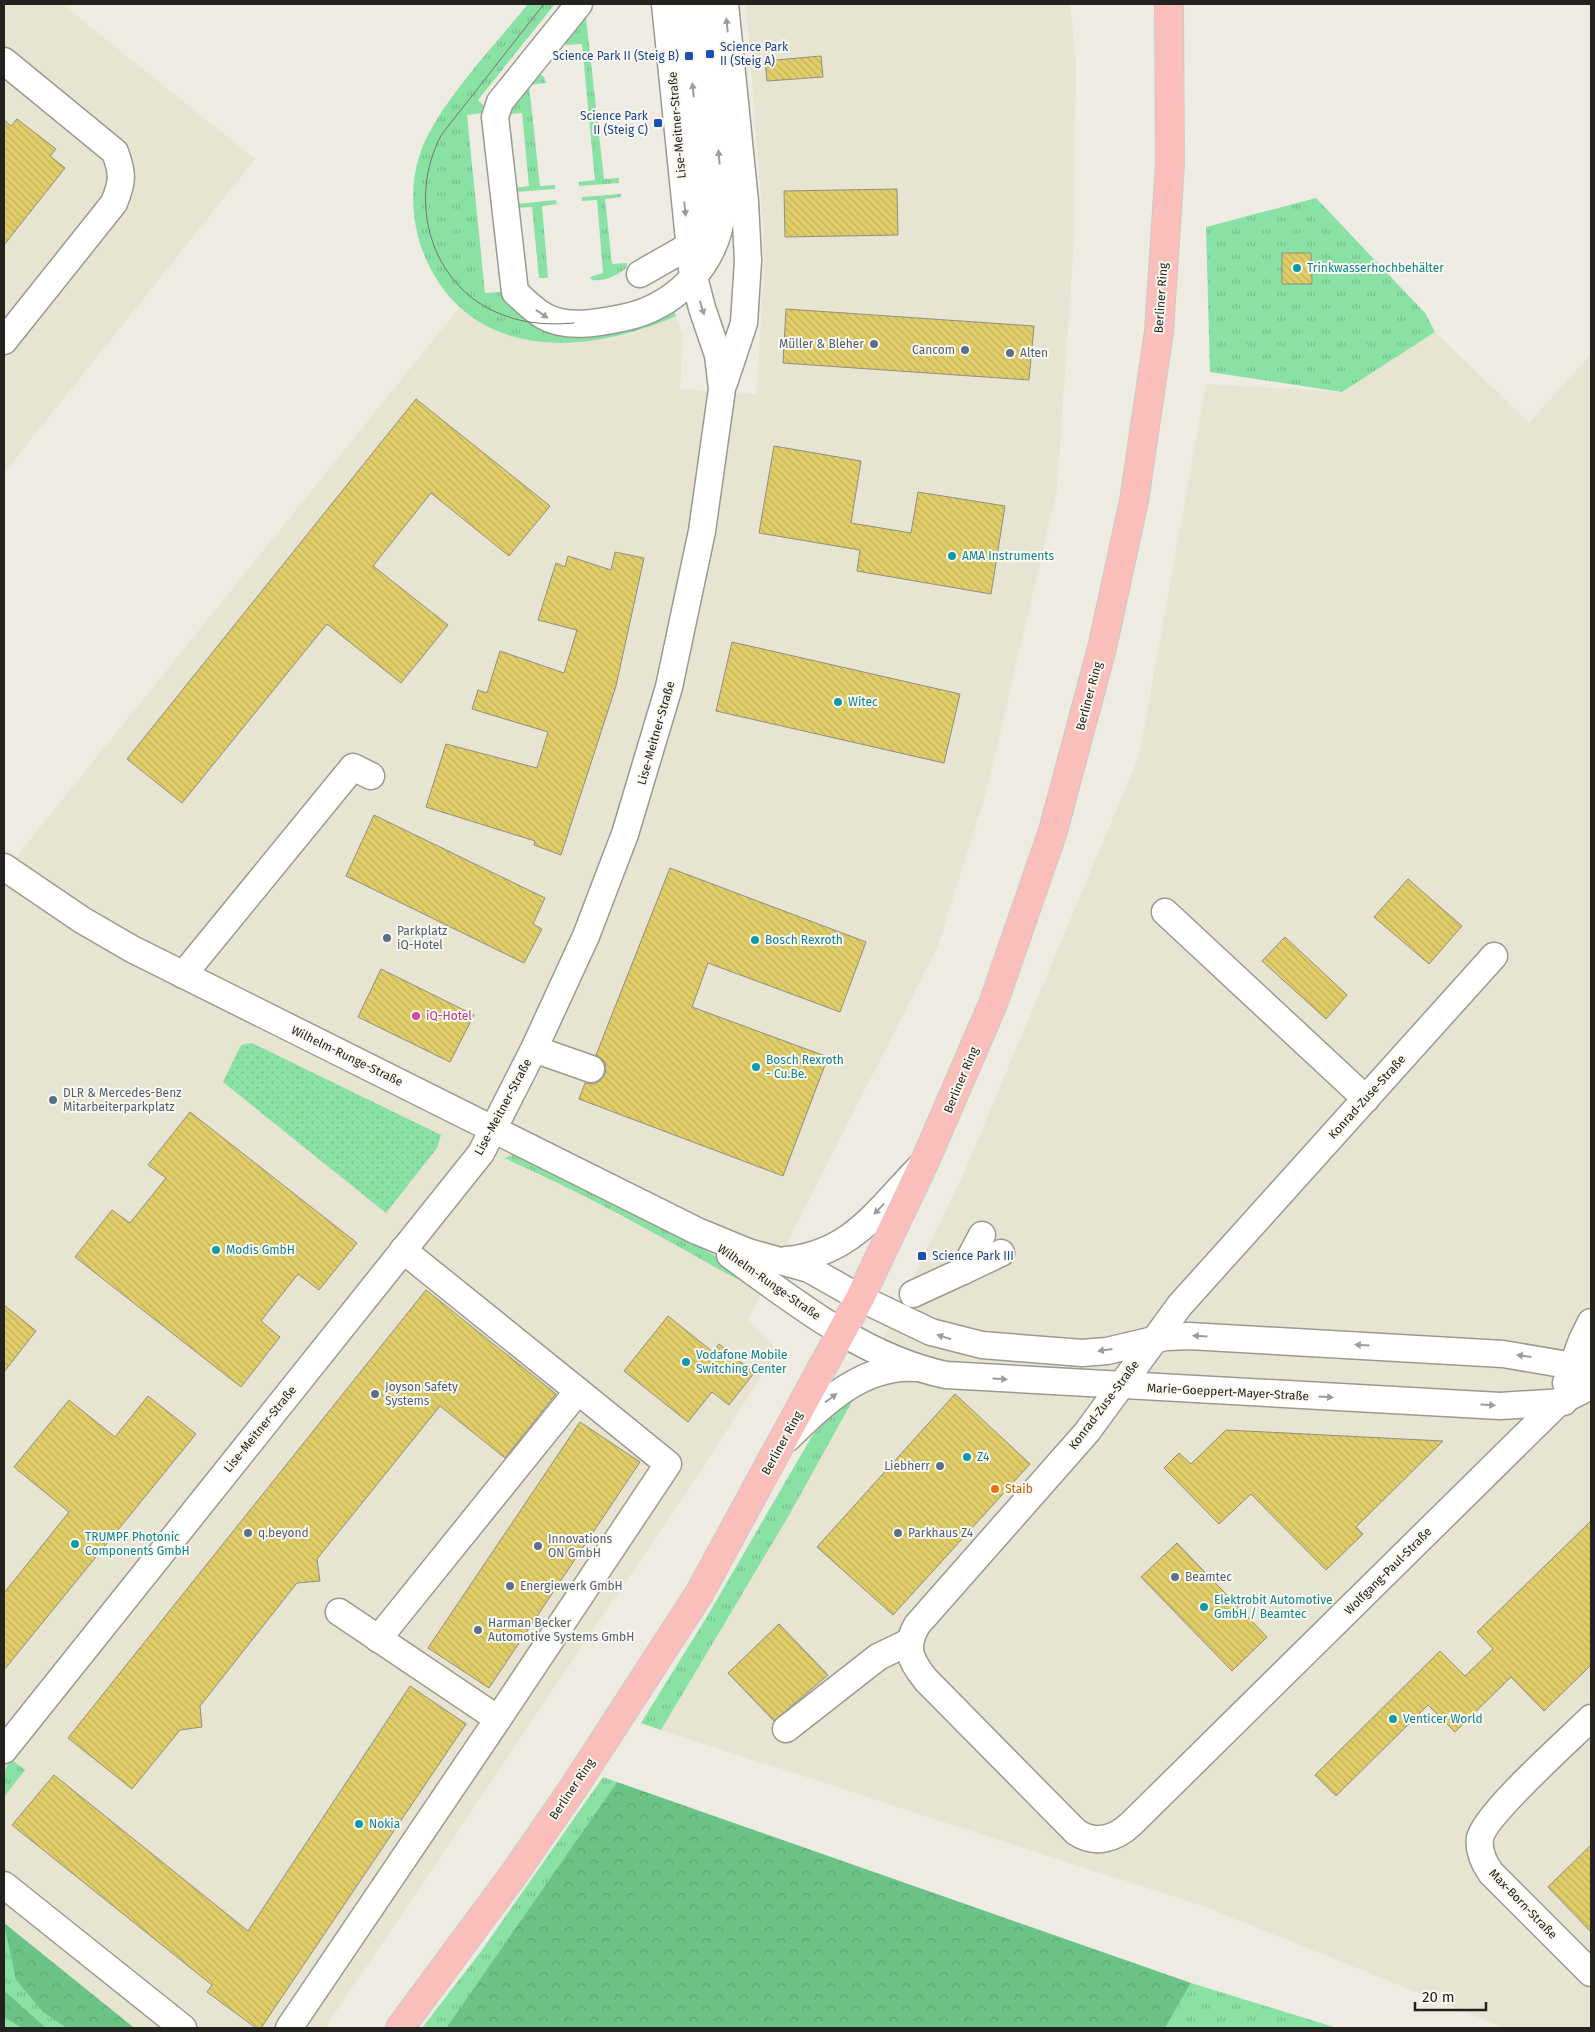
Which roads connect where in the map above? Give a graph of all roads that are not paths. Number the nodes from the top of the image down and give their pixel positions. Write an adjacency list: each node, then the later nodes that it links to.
1 (579, 4): 8 (street, one-way to 8)
2 (665, 4): 8 (street, Lise-Meitner-Straße, one-way to 8)
3 (684, 4): 8 (street, one-way to 3)
4 (705, 4): 8 (street, one-way to 4)
5 (725, 4): 8 (street, Lise-Meitner-Straße, one-way to 5)
6 (1169, 4): 21 (main road, Berliner Ring)
7 (4, 61): 10 (street)
8 (709, 251): 9 (street); 11 (street, Lise-Meitner-Straße, one-way to 11); 11 (street, Lise-Meitner-Straße)
9 (640, 274)
10 (4, 342)
11 (722, 389): 17 (street, Lise-Meitner-Straße)
12 (371, 776): 16 (street)
13 (4, 867): 16 (street, Wilhelm-Runge-Straße)
14 (1165, 912): 19 (street)
15 (1494, 956): 19 (street, Konrad-Zuse-Straße)
16 (184, 975): 20 (street, Wilhelm-Runge-Straße)
17 (534, 1048): 18 (street); 20 (street, Lise-Meitner-Straße)
18 (591, 1069)
19 (1366, 1099): 32 (street, Konrad-Zuse-Straße)
20 (494, 1130): 22 (street, Wilhelm-Runge-Straße); 24 (street, Lise-Meitner-Straße)
21 (925, 1161): 26 (street, Wilhelm-Runge-Straße, one-way to 26); 29 (main road, Berliner Ring)
22 (697, 1230): 26 (street, Wilhelm-Runge-Straße); 31 (street, Wilhelm-Runge-Straße)
23 (982, 1235): 27 (street)
24 (403, 1250): 37 (street); 47 (street, Lise-Meitner-Straße)
25 (1001, 1253): 27 (street)
26 (777, 1261): 29 (street, Wilhelm-Runge-Straße)
27 (964, 1271): 28 (street)
28 (913, 1294)
29 (860, 1298): 31 (main road, Berliner Ring); 32 (street, one-way to 29)
30 (1591, 1322): 34 (street, Wolfgang-Paul-Straße)
31 (842, 1332): 33 (street, Marie-Goeppert-Mayer-Straße); 40 (main road, Berliner Ring)
32 (1153, 1340): 34 (street, one-way to 32); 35 (street, Konrad-Zuse-Straße)
33 (917, 1368): 35 (street, Marie-Goeppert-Mayer-Straße, one-way to 35); 40 (street, one-way to 33)
34 (1582, 1368): 39 (street, Wolfgang-Paul-Straße)
35 (1120, 1386): 39 (street, Marie-Goeppert-Mayer-Straße, one-way to 39); 43 (street, Konrad-Zuse-Straße)
36 (1591, 1386): 39 (street, Wolfgang-Paul-Straße)
37 (578, 1391): 42 (street); 44 (street)
38 (1591, 1398): 39 (street, Marie-Goeppert-Mayer-Straße)
39 (1559, 1402): 43 (street, Wolfgang-Paul-Straße)
40 (782, 1444): 52 (main road, Berliner Ring)
41 (339, 1612): 42 (street)
42 (378, 1639): 44 (street)
43 (909, 1642): 46 (street)
44 (498, 1718): 51 (street)
45 (1591, 1718): 49 (street, Max-Born-Straße)
46 (786, 1729)
47 (4, 1750)
48 (4, 1884): 50 (street)
49 (1591, 1973)
50 (183, 2028)
51 (289, 2028)
52 (400, 2028)

